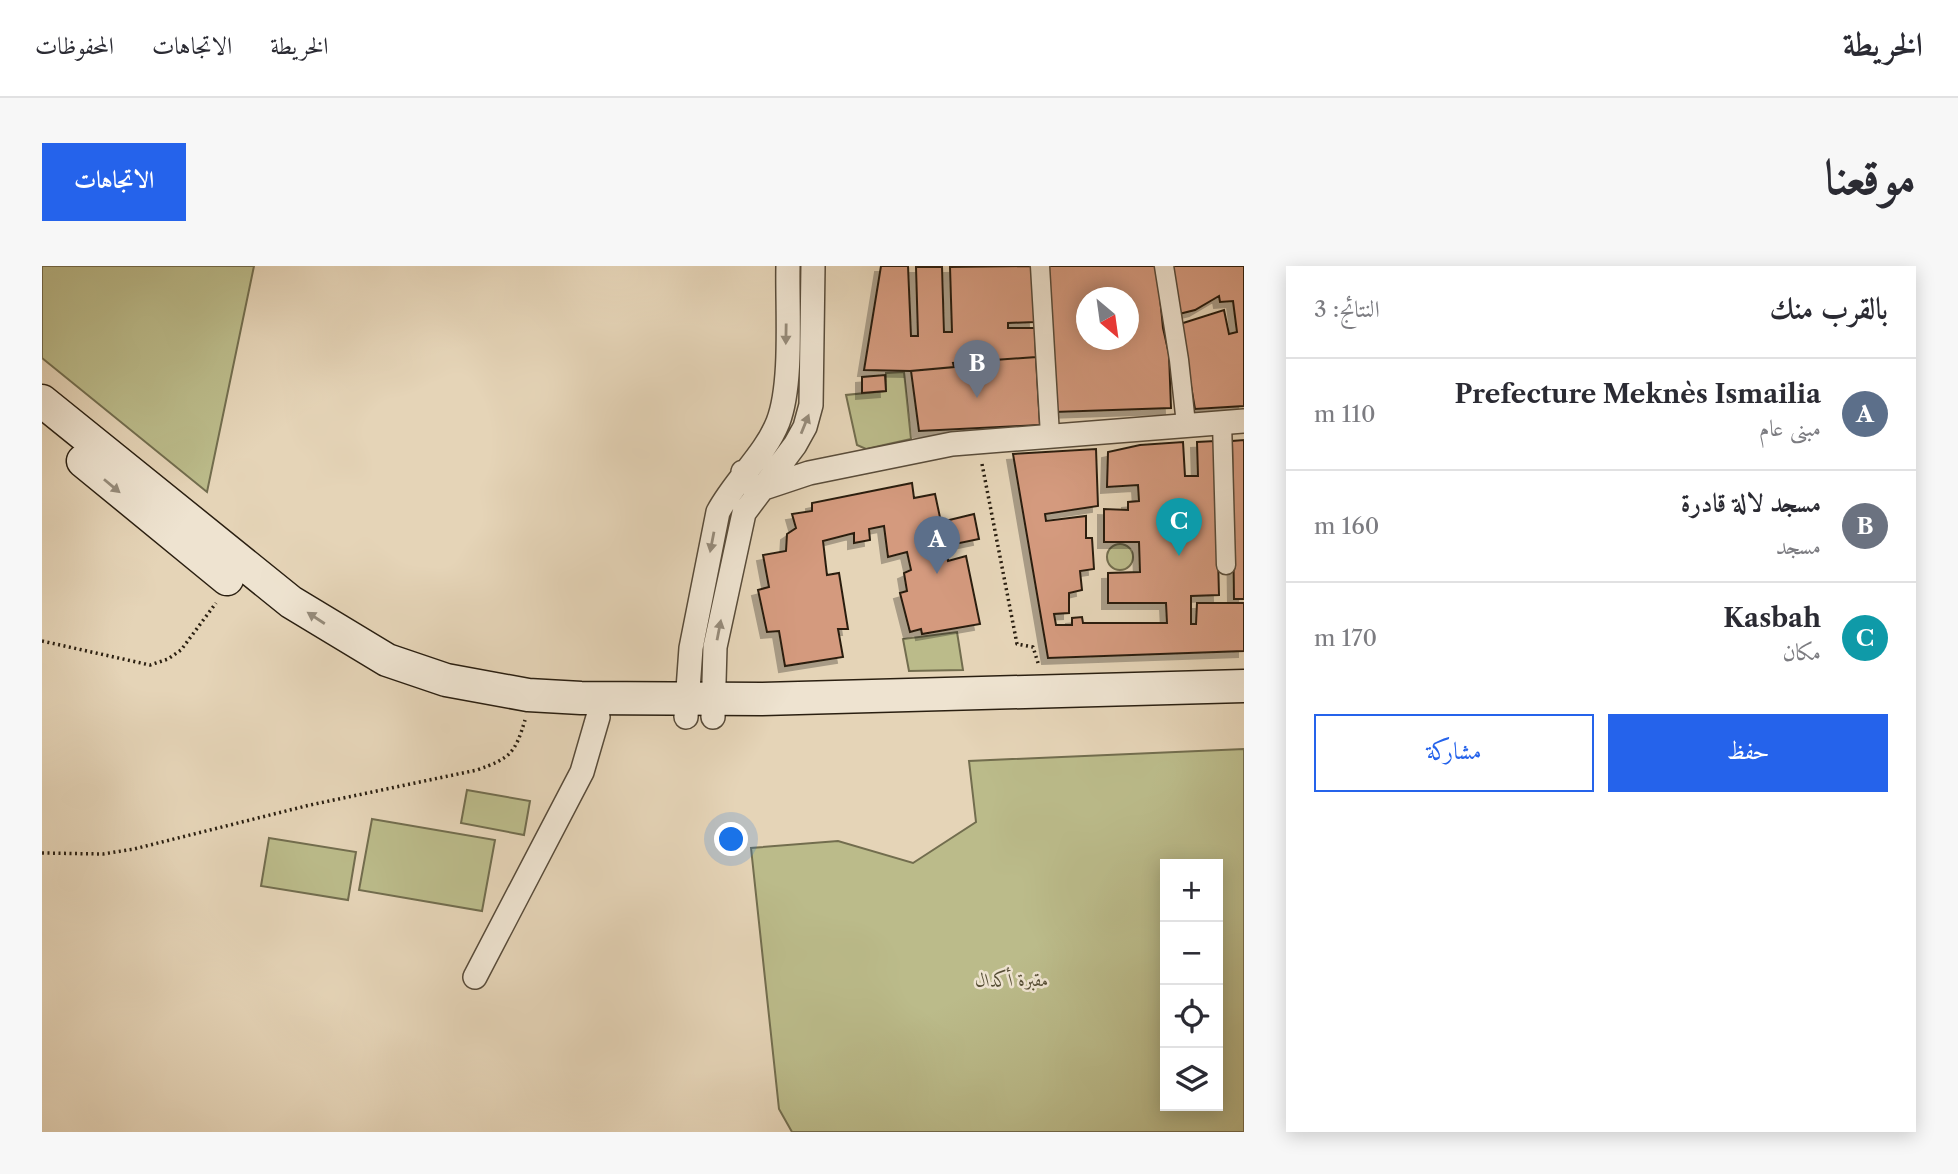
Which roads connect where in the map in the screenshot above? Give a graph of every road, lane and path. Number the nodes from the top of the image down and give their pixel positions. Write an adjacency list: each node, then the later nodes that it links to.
1 (788, 266): 12 (street, one-way to 12)
2 (813, 266): 11 (street, one-way to 2)
3 (1040, 266): 9 (street)
4 (1164, 266): 7 (street)
5 (42, 401): 21 (main road, one-way to 5)
6 (1233, 422): 7 (street); 15 (street)
7 (1185, 424): 9 (street)
8 (42, 426): 16 (main road, one-way to 16)
9 (1050, 435): 10 (street)
10 (978, 442): 13 (street); 19 (path)
11 (778, 467): 12 (street); 13 (street); 14 (street)
12 (745, 470): 14 (street); 21 (street, one-way to 21)
13 (809, 473): 14 (street)
14 (761, 489): 21 (street, one-way to 14)
15 (1226, 565)
16 (231, 582): 17 (path); 22 (main road)
17 (42, 641)
18 (1244, 686): 19 (main road)
19 (1047, 691): 21 (main road)
20 (1244, 704): 21 (main road)
21 (699, 707): 23 (main road)
22 (527, 715): 23 (main road); 24 (path)
23 (598, 717): 25 (street)
24 (42, 853)
25 (475, 977)

